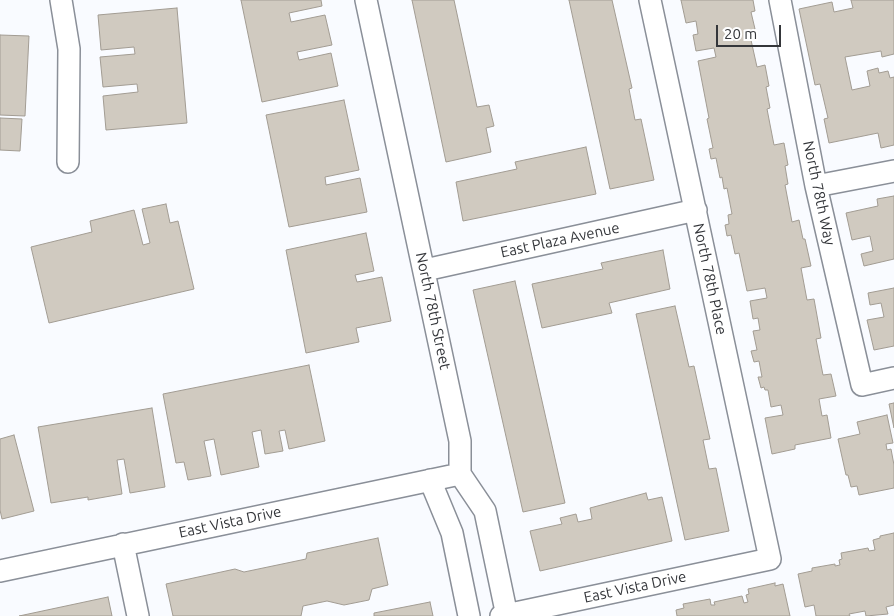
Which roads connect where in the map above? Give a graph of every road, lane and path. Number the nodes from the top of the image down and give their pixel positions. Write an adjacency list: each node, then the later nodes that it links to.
1 (61, 0): 5 (street)
2 (366, 0): 9 (street, North 78th Street)
3 (650, 0): 8 (street, North 78th Place)
4 (780, 0): 7 (street, North 78th Way)
5 (68, 162)
6 (894, 171): 7 (street)
7 (816, 186): 10 (street, North 78th Way)
8 (696, 210): 9 (street, East Plaza Avenue); 14 (street, North 78th Place)
9 (425, 270): 11 (street, North 78th Street)
10 (894, 378)
11 (460, 474): 12 (street, East Vista Drive); 18 (street)
12 (430, 480): 13 (street, East Vista Drive); 17 (street)
13 (122, 544): 15 (street, East Vista Drive); 16 (street)
14 (770, 558): 18 (street, East Vista Drive)
15 (0, 571)
16 (138, 616)
17 (469, 616)
18 (505, 616)

